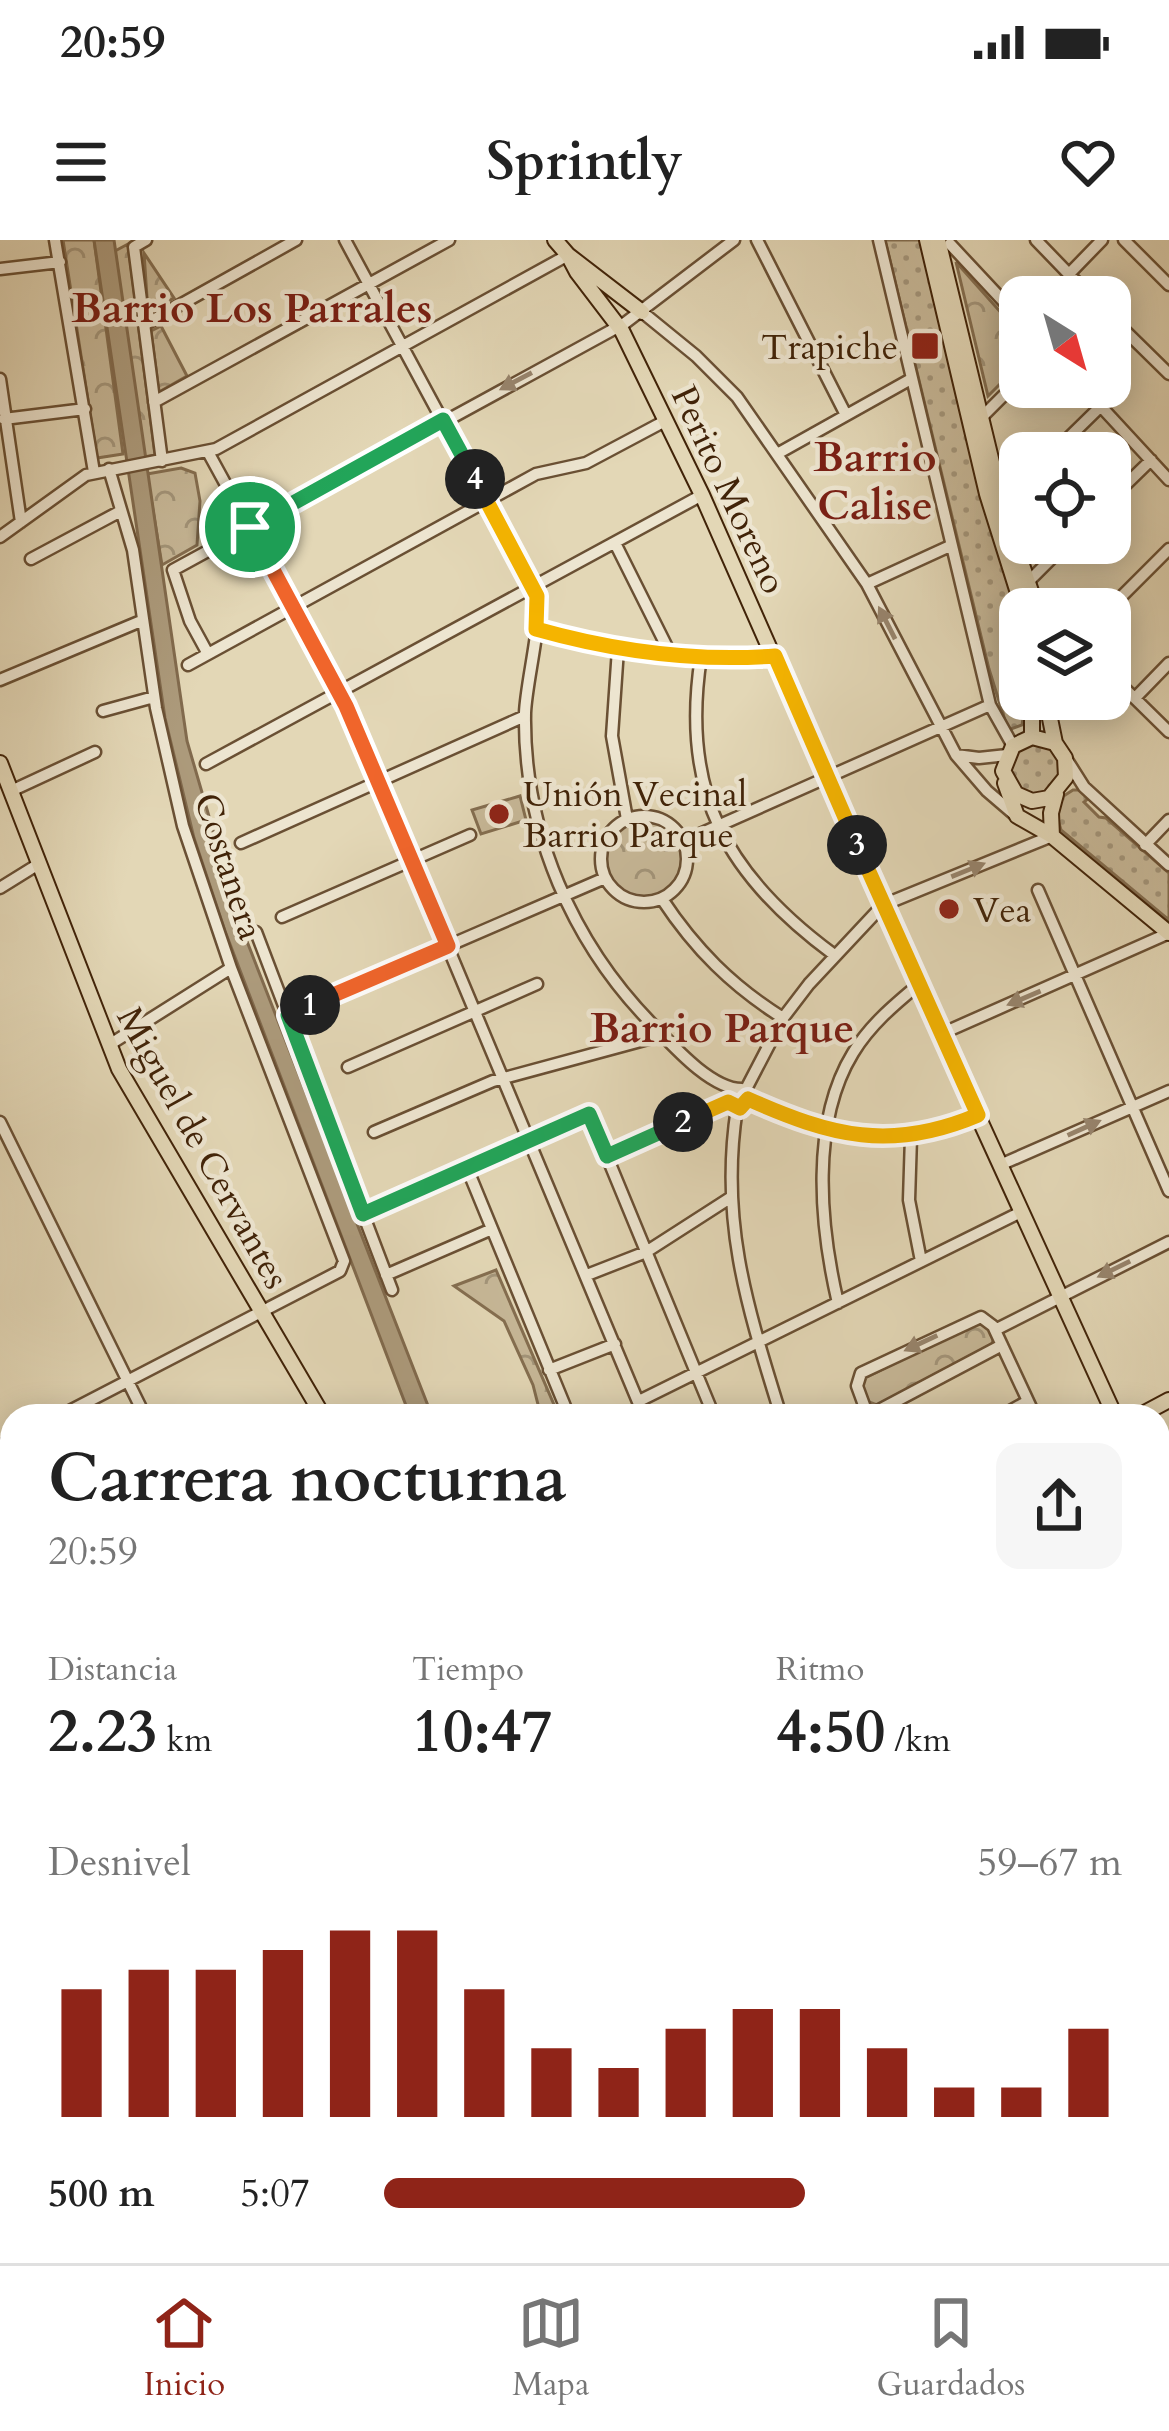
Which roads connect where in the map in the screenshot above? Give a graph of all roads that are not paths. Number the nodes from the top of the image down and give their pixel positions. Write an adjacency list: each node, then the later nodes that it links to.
1 (55, 240): 15 (street)
2 (146, 240): 22 (street)
3 (296, 240): 22 (street)
4 (346, 240): 18 (street)
5 (449, 240): 18 (street)
6 (555, 240): 14 (main road, Perito Moreno)
7 (734, 240): 21 (street)
8 (757, 240): 34 (street)
9 (880, 240): 28 (street)
10 (1036, 240): 17 (street)
11 (1102, 240): 17 (street)
12 (1124, 240): 19 (street)
13 (941, 244): 20 (street); 37 (main road)
14 (568, 255): 21 (main road, Perito Moreno); 23 (main road, Perito Moreno); 25 (street)
15 (61, 262): 16 (street); 33 (street)
16 (0, 269)
17 (1069, 274)
18 (370, 284): 25 (street); 30 (street)
19 (1169, 285)
20 (999, 299)
21 (642, 312): 23 (street); 41 (street)
22 (144, 325): 30 (street)
23 (620, 326): 36 (street, one-way to 36); 38 (main road, Perito Moreno)
24 (1131, 337): 26 (street)
25 (403, 346): 36 (street); 40 (street)
26 (1169, 374)
27 (0, 379): 35 (street)
28 (911, 379): 34 (street); 57 (street)
29 (999, 398): 37 (street)
30 (154, 402): 43 (street)
31 (1099, 408): 39 (street)
32 (1103, 408): 42 (street)
33 (85, 409): 35 (street); 45 (street)
34 (846, 416): 41 (street)
35 (3, 419): 53 (street)
36 (443, 420): 50 (street); 54 (street)
37 (975, 420): 51 (main road)
38 (665, 421): 48 (main road, Perito Moreno); 50 (street)
39 (1074, 432)
40 (208, 452): 43 (street); 54 (street)
41 (777, 454): 61 (street)
42 (1151, 460): 46 (street); 47 (street)
43 (162, 461): 44 (street)
44 (109, 469): 45 (street); 52 (street, Costanera)
45 (94, 472): 53 (street)
46 (1131, 480)
47 (1169, 480)
48 (702, 495): 56 (street); 71 (main road, Perito Moreno)
49 (999, 498): 51 (street)
50 (486, 501): 62 (street); 65 (street)
51 (995, 501): 63 (main road)
52 (119, 512): 59 (street); 66 (street, Costanera)
53 (21, 522): 55 (street)
54 (250, 527): 65 (street); 69 (street)
55 (0, 537)
56 (615, 543): 62 (street); 70 (street)
57 (950, 546): 61 (street); 80 (street)
58 (1169, 549): 64 (street)
59 (32, 559)
60 (1046, 564): 63 (street)
61 (867, 584): 85 (street, one-way to 61)
62 (533, 587): 67 (street); 76 (street)
63 (1023, 587)
64 (1130, 588)
65 (294, 606): 69 (street); 76 (street)
66 (141, 622): 75 (street); 78 (street, Costanera)
67 (536, 629): 68 (street); 82 (street)
68 (618, 649): 70 (street); 102 (street)
69 (208, 654): 74 (street)
70 (671, 655): 72 (street)
71 (775, 656): 72 (street); 95 (main road, Perito Moreno)
72 (701, 657): 104 (street)
73 (1169, 663): 79 (street)
74 (188, 665)
75 (0, 680)
76 (339, 692): 94 (street); 97 (street)
77 (1131, 694): 79 (street)
78 (154, 697): 81 (street); 124 (street, Costanera)
79 (1135, 698): 86 (street)
80 (991, 705): 85 (street); 89 (street)
81 (104, 711)
82 (525, 716): 97 (street); 116 (street)
83 (1032, 720): 87 (main road)
84 (1050, 720): 88 (main road)
85 (940, 727): 91 (street); 95 (street)
86 (1169, 732)
87 (1032, 737): 88 (main road); 89 (main road)
88 (1055, 743): 92 (main road)
89 (1010, 750): 91 (street); 96 (main road)
90 (95, 752): 99 (street)
91 (956, 754): 101 (street)
92 (1065, 758): 98 (street); 100 (main road)
93 (0, 763): 99 (main road, Miguel de Cervantes)
94 (206, 764)
95 (827, 778): 104 (street); 118 (main road, Perito Moreno)
96 (1005, 779): 100 (main road); 101 (main road)
97 (377, 781): 108 (street); 110 (street)
98 (1084, 787): 100 (street); 109 (street)
99 (11, 790): 111 (main road, Miguel de Cervantes)
100 (1057, 792): 106 (main road)
101 (1017, 816): 106 (main road)
102 (626, 819): 107 (street); 113 (street)
103 (1169, 820): 109 (street)
104 (719, 825): 107 (street); 123 (street)
105 (470, 835): 110 (street)
106 (1052, 836): 118 (street, one-way to 106); 121 (main road)
107 (684, 841): 117 (street)
108 (241, 843)
109 (1145, 844): 112 (street)
110 (412, 860): 119 (street); 122 (street)
111 (37, 865): 114 (street); 133 (main road, Miguel de Cervantes)
112 (1169, 865)
113 (605, 878): 116 (street); 117 (street)
114 (0, 888)
115 (1038, 890): 125 (street)
116 (563, 896): 122 (street); 132 (street)
117 (662, 898): 130 (street)
118 (883, 905): 123 (street); 127 (main road, Perito Moreno)
119 (282, 917)
120 (256, 932): 129 (street)
121 (1169, 933): 125 (street)
122 (448, 946): 128 (street); 129 (street)
123 (833, 954): 130 (street)
124 (231, 968): 133 (street); 161 (street, Costanera)
125 (1076, 976): 131 (street, one-way to 131); 138 (street)
126 (537, 984): 128 (street)
127 (918, 985): 131 (main road, Perito Moreno); 141 (street)
128 (477, 1010): 134 (street); 135 (street)
129 (288, 1015): 151 (street)
130 (783, 1018): 137 (street)
131 (940, 1034): 139 (main road, Perito Moreno)
132 (663, 1035): 135 (street); 137 (street)
133 (109, 1045): 161 (main road, Miguel de Cervantes)
134 (348, 1067)
135 (505, 1077): 142 (street); 144 (street)
136 (1169, 1090): 138 (street)
137 (738, 1098): 141 (street); 145 (street); 149 (street)
138 (1132, 1107): 146 (street, one-way to 138); 148 (street)
139 (978, 1115): 143 (street); 146 (main road, Perito Moreno)
140 (0, 1122): 168 (street)
141 (829, 1128): 143 (street); 160 (street)
142 (374, 1132)
143 (911, 1137): 155 (street)
144 (530, 1140): 145 (street); 147 (street); 157 (street)
145 (607, 1156): 154 (street)
146 (1000, 1165): 150 (main road, Perito Moreno)
147 (467, 1168): 151 (street); 152 (street)
148 (1169, 1191)
149 (730, 1198): 154 (street); 163 (street)
150 (1021, 1212): 155 (street); 159 (main road, Perito Moreno)
151 (363, 1214): 156 (street)
152 (492, 1229): 156 (street); 166 (street)
153 (1169, 1242): 159 (street, one-way to 159)
154 (646, 1252): 157 (street); 167 (street)
155 (921, 1262): 160 (street)
156 (386, 1275): 158 (street)
157 (587, 1275): 164 (street)
158 (392, 1290)
159 (1059, 1296): 162 (street); 182 (main road, Perito Moreno)
160 (838, 1303): 163 (street)
161 (261, 1313): 168 (street); 173 (main road, Miguel de Cervantes)
162 (995, 1330): 165 (street); 178 (street, one-way to 178)
163 (758, 1342): 167 (street); 177 (street)
164 (615, 1344): 166 (street); 169 (street)
165 (1002, 1345): 170 (street); 179 (street)
166 (549, 1370): 174 (street)
167 (696, 1373): 169 (street); 176 (street)
168 (128, 1382): 171 (street); 172 (street)
169 (639, 1401): 175 (street)
170 (1028, 1401): 180 (street); 181 (street)
171 (84, 1404)
172 (140, 1404)
173 (316, 1404)
174 (564, 1404)
175 (640, 1404)
176 (709, 1404)
177 (777, 1404)
178 (864, 1404)
179 (891, 1404)
180 (1022, 1404)
181 (1029, 1404)
182 (1109, 1404)

